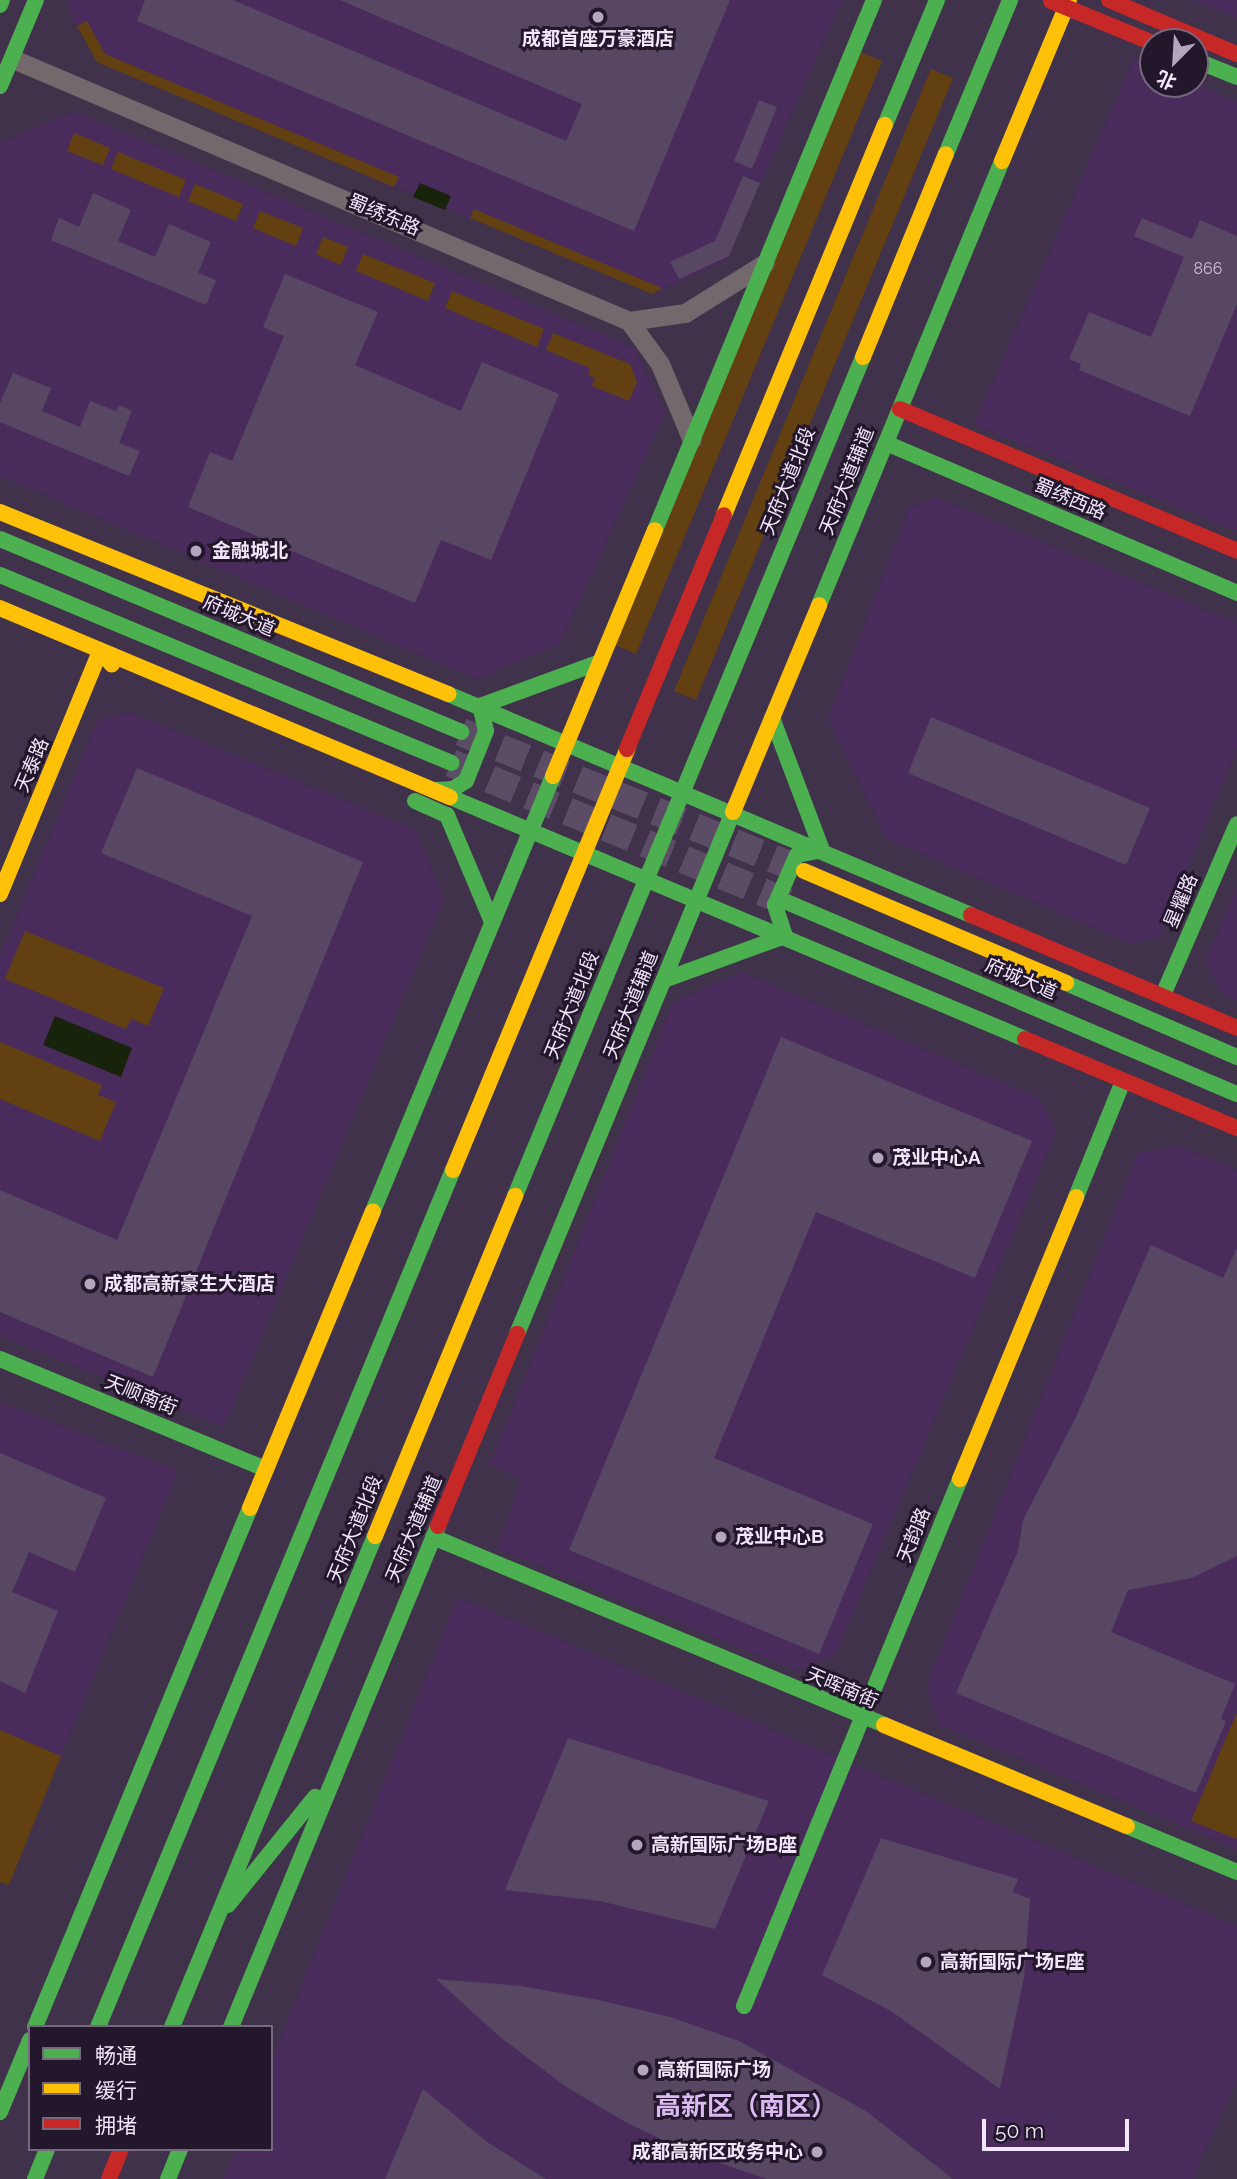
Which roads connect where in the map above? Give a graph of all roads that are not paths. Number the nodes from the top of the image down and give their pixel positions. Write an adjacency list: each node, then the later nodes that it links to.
1 (2, 0): 9 (street)
2 (36, 0): 12 (street)
3 (874, 0): 16 (street)
4 (937, 0): 36 (street)
5 (1010, 0): 38 (street, 天府大道北段)
6 (1048, 0): 8 (street)
7 (1108, 0): 11 (street)
8 (1068, 4): 10 (street); 18 (street, 天府大道辅道)
9 (0, 5)
10 (1139, 37)
11 (1237, 54)
12 (13, 59): 15 (street); 17 (street, 蜀绣东路)
13 (1209, 66): 14 (street)
14 (1237, 77)
15 (0, 86)
16 (765, 262): 17 (street); 19 (street)
17 (629, 321): 19 (street)
18 (900, 409): 20 (street, 天府大道辅道); 23 (street, 蜀绣西路)
19 (692, 440): 28 (street)
20 (886, 443): 25 (street, 蜀绣西路); 31 (street, 天府大道辅道)
21 (0, 512): 30 (street)
22 (0, 540): 32 (street, 府城大道)
23 (1237, 551)
24 (0, 575): 35 (street)
25 (1237, 593)
26 (0, 608): 27 (street)
27 (100, 651): 29 (street); 37 (street); 46 (street, 天泰路)
28 (600, 662): 30 (street); 33 (street)
29 (126, 681)
30 (480, 706): 33 (street); 37 (street)
31 (772, 718): 39 (street, 天府大道辅道); 42 (street)
32 (461, 732)
33 (567, 743): 36 (street); 41 (street)
34 (319, 761): 49 (street)
35 (451, 763)
36 (620, 765): 38 (street); 43 (street)
37 (435, 790): 41 (street)
38 (682, 792): 39 (street); 45 (street, 天府大道北段)
39 (733, 813): 42 (street); 47 (street, 天府大道辅道)
40 (1237, 824): 52 (street, 星耀路)
41 (531, 829): 43 (street); 49 (street)
42 (822, 850): 50 (street); 52 (street)
43 (585, 851): 45 (street); 67 (street)
44 (804, 871): 54 (street, 府城大道)
45 (648, 877): 47 (street); 64 (street, 天府大道北段)
46 (0, 894)
47 (697, 899): 50 (street); 51 (street, 天府大道辅道)
48 (789, 903): 56 (street, 府城大道)
49 (492, 922): 59 (street)
50 (785, 936): 51 (street); 55 (street)
51 (664, 980): 60 (street, 天府大道辅道)
52 (1163, 995): 53 (street)
53 (1237, 1028)
54 (1237, 1057)
55 (1123, 1081): 57 (street); 61 (street, 天韵路)
56 (1237, 1094)
57 (1237, 1128)
58 (0, 1359): 59 (street, 天顺南街)
59 (266, 1469): 66 (street)
60 (433, 1537): 61 (street, 天晖南街); 62 (street, 天府大道辅道)
61 (861, 1719): 63 (street, 天晖南街); 65 (street, 天韵路)
62 (336, 1772): 64 (street); 69 (street, 天府大道辅道)
63 (1237, 1872)
64 (216, 1920): 68 (street, 天府大道北段)
65 (744, 2006)
66 (36, 2025)
67 (99, 2025)
68 (173, 2025)
69 (231, 2025)
70 (28, 2045): 71 (street)
71 (0, 2112)
72 (46, 2151): 75 (street)
73 (120, 2151): 76 (street)
74 (179, 2151): 77 (street)
75 (35, 2179)
76 (109, 2179)
77 (167, 2179)

